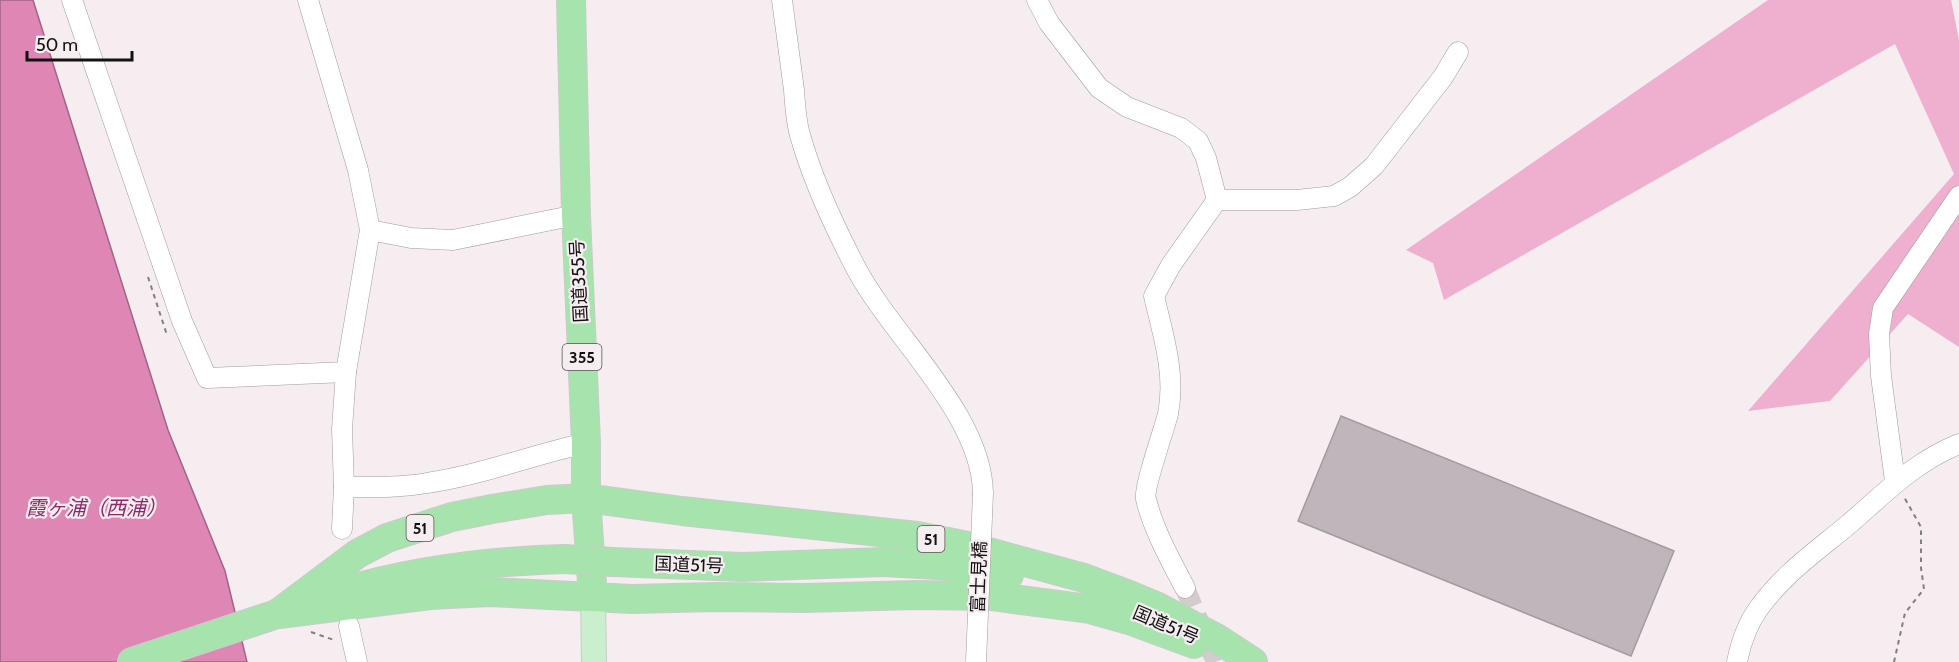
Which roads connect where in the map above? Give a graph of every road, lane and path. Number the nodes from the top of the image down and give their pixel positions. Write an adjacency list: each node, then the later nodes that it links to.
1 (72, 0): 11 (street)
2 (308, 0): 10 (street)
3 (571, 0): 9 (highway, 国道355号 / 355)
4 (782, 0): 26 (street, 富士見橋, bridge)
5 (1037, 0): 8 (street)
6 (1458, 52): 8 (street)
7 (1959, 196): 14 (street)
8 (1217, 200): 18 (street)
9 (576, 215): 10 (street); 12 (highway, 国道355号 / 355)
10 (370, 230): 11 (street)
11 (346, 372): 15 (street)
12 (586, 443): 15 (street); 16 (highway, 国道355号 / 355)
13 (1959, 444): 14 (street)
14 (1895, 481): 30 (street); 31 (path)
15 (344, 486): 17 (street)
16 (586, 498): 19 (highway, 国道355号 / 355); 20 (highway, 51); 29 (highway, 51)
17 (342, 529)
18 (1185, 588)
19 (594, 597): 20 (highway, 51); 25 (main road); 27 (highway, 51)
20 (274, 615): 24 (highway, 国道51号 / 51); 28 (highway, 国道51号 / 51, bridge)
21 (349, 626): 23 (street)
22 (309, 631): 23 (path)
23 (355, 654)
24 (132, 662)
25 (594, 662)
26 (976, 662)
27 (1234, 662)
28 (1244, 662)
29 (1253, 662)
30 (1737, 662)
31 (1894, 662)

